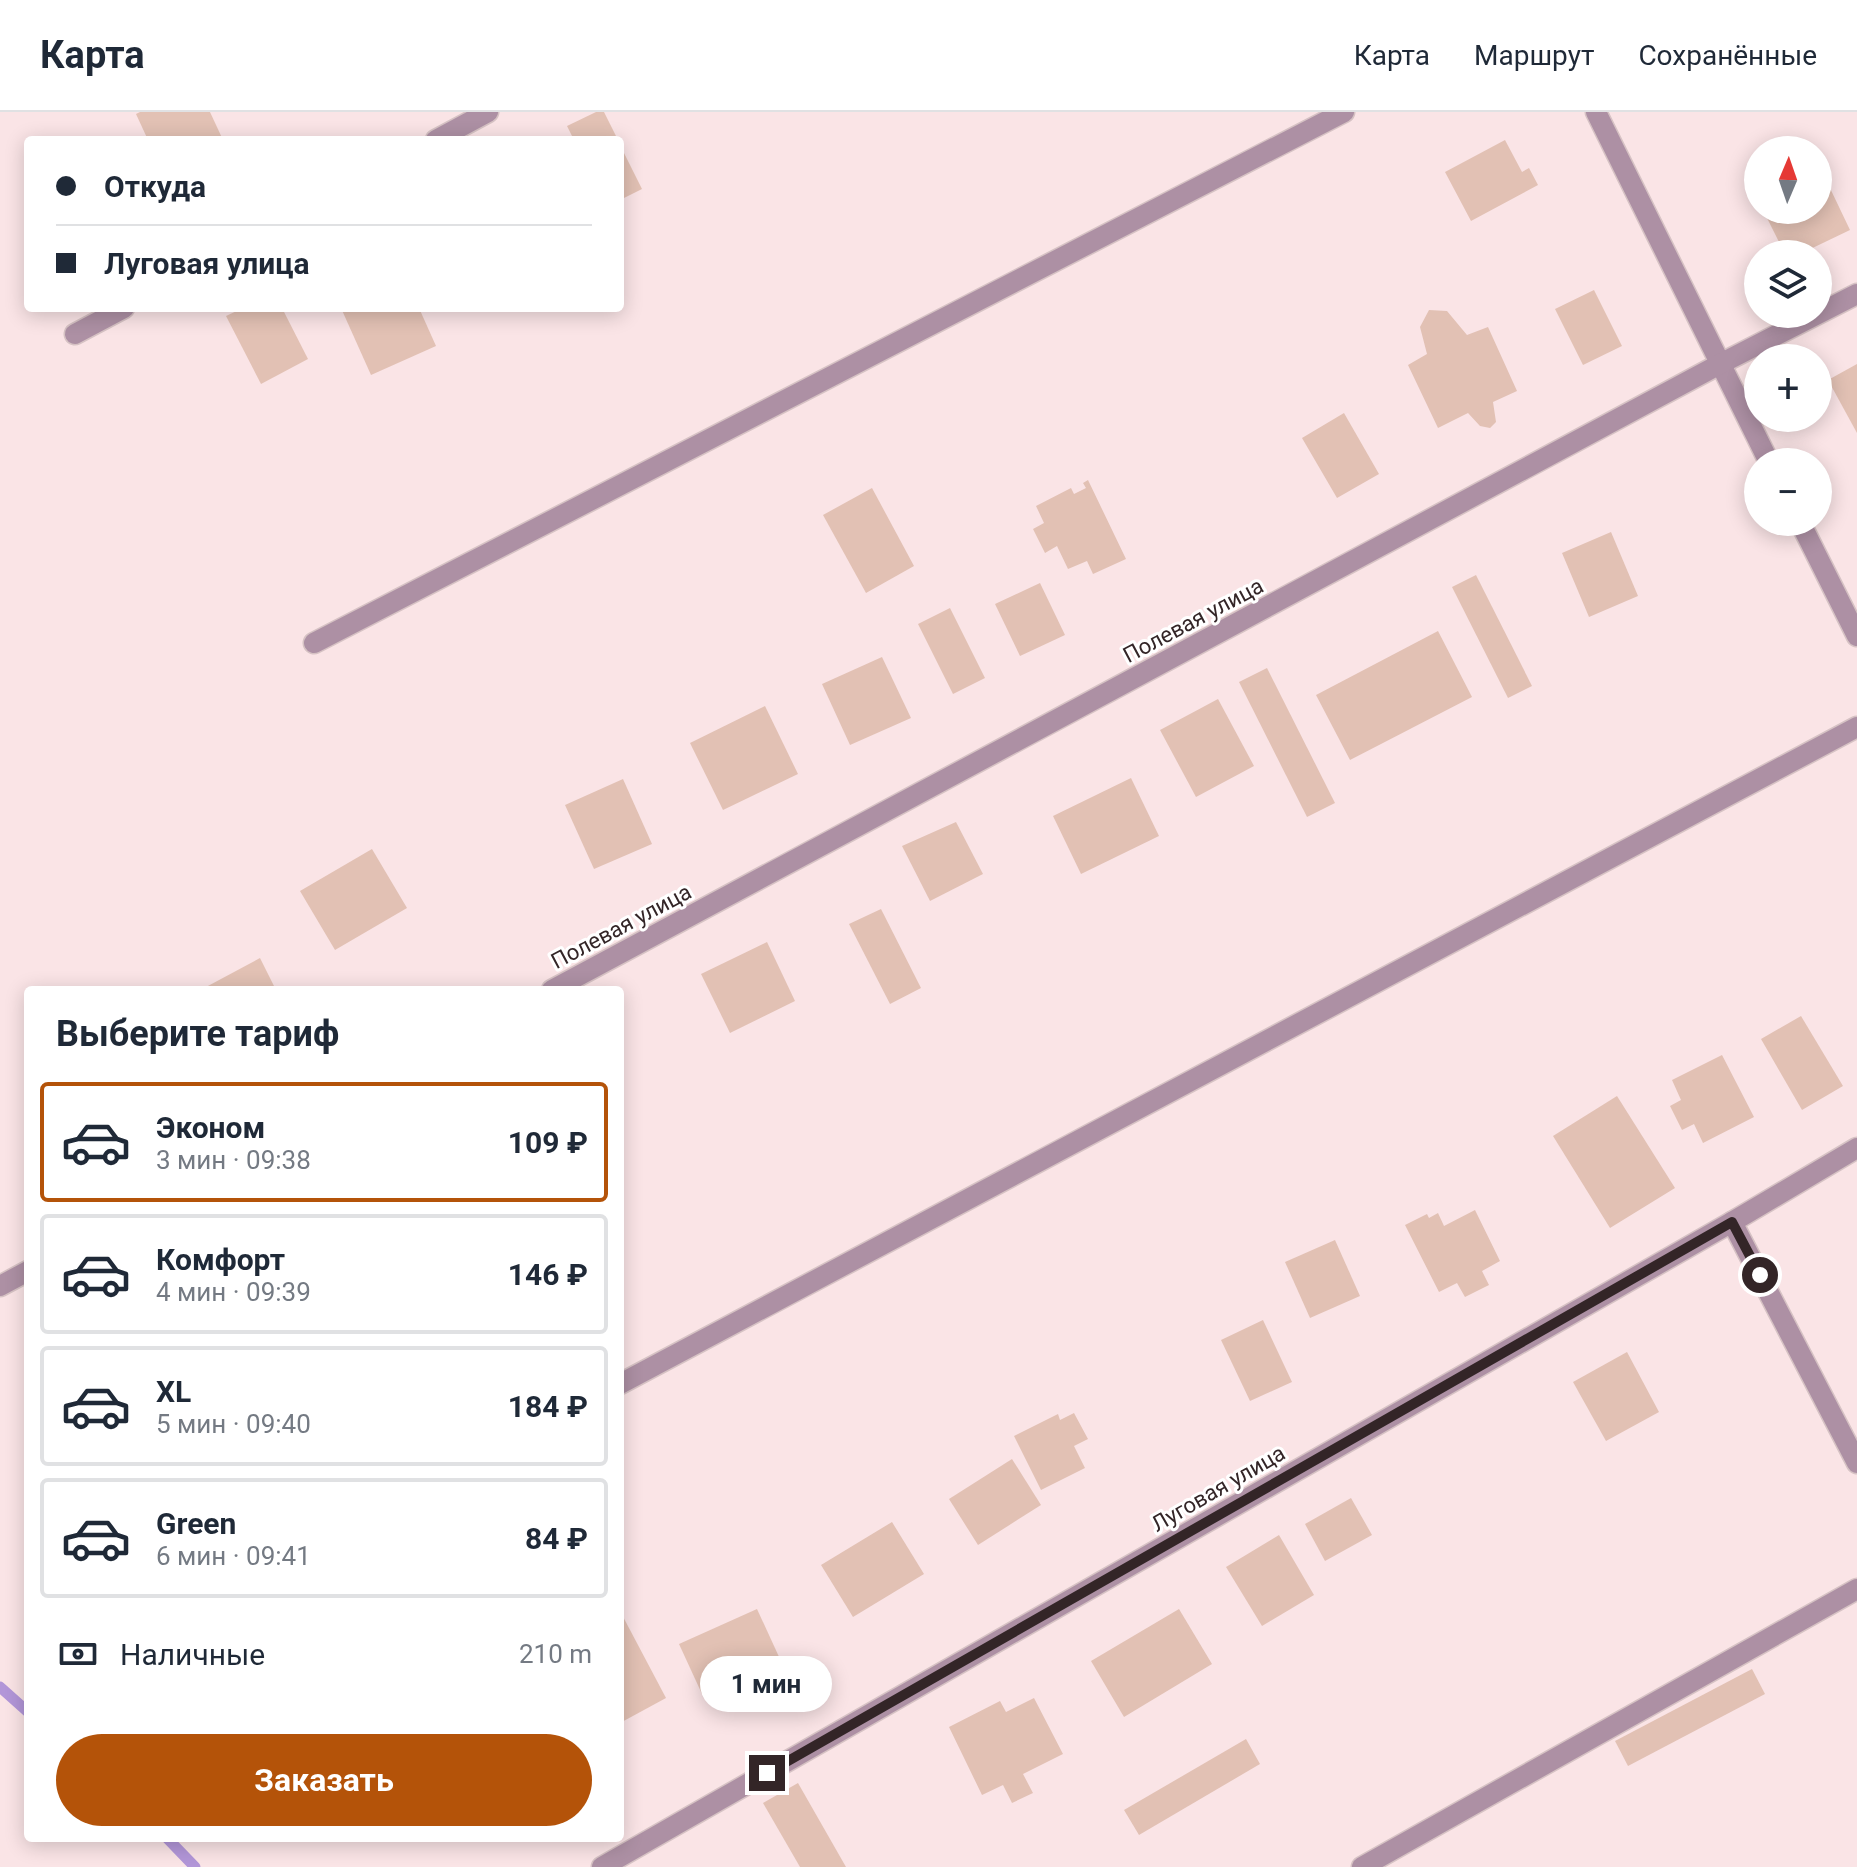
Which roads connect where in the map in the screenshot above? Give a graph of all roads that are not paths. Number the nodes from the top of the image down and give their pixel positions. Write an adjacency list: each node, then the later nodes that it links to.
1 (488, 112): 4 (street)
2 (1344, 112): 12 (street)
3 (1596, 112): 8 (street)
4 (443, 136)
5 (1857, 294): 8 (street, Полевая улица)
6 (116, 312): 7 (street)
7 (75, 334)
8 (1720, 364): 9 (street); 14 (street, Полевая улица)
9 (1762, 448)
10 (1807, 536): 11 (street)
11 (1857, 636)
12 (314, 643)
13 (1857, 727): 19 (street)
14 (559, 986)
15 (1857, 1148): 16 (street, Луговая улица)
16 (1732, 1222): 20 (street); 22 (street, Луговая улица)
17 (24, 1273): 18 (street)
18 (0, 1286)
19 (624, 1382)
20 (1857, 1463)
21 (1857, 1589): 23 (street)
22 (602, 1867)
23 (1362, 1867)

